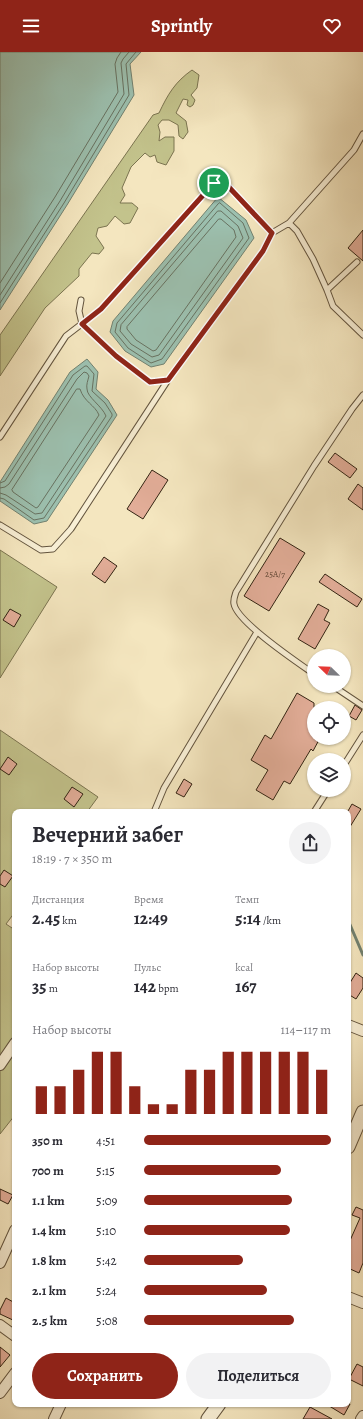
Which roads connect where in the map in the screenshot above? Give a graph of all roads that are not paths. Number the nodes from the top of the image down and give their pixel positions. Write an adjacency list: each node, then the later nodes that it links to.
1 (363, 134): 2 (lane)
2 (289, 223): 3 (lane); 5 (lane)
3 (272, 233): 7 (lane); 9 (lane)
4 (357, 262): 5 (lane)
5 (327, 290): 8 (lane)
6 (81, 300): 7 (lane)
7 (82, 324): 9 (lane); 11 (lane)
8 (363, 336)
9 (168, 380): 12 (lane)
10 (363, 395): 13 (lane)
11 (0, 437)
12 (0, 525)
13 (257, 632): 14 (lane); 20 (lane)
14 (307, 669)
15 (344, 693): 16 (lane)
16 (363, 706)
17 (363, 735): 18 (lane)
18 (351, 754)
19 (324, 797): 21 (lane)
20 (155, 809)
21 (316, 809)
22 (351, 1026): 23 (street)
23 (363, 1031)
24 (12, 1047): 25 (street)
25 (0, 1065)
26 (363, 1112): 27 (street)
27 (351, 1140)
28 (12, 1237): 29 (street)
29 (0, 1263)
30 (351, 1298): 31 (street)
31 (363, 1303)
32 (0, 1325): 33 (street)
33 (12, 1334)
34 (12, 1378): 35 (street)
35 (0, 1393)
36 (60, 1407): 39 (street)
37 (217, 1407): 40 (street)
38 (363, 1416): 41 (street)
39 (54, 1419)
40 (208, 1419)
41 (361, 1419)

